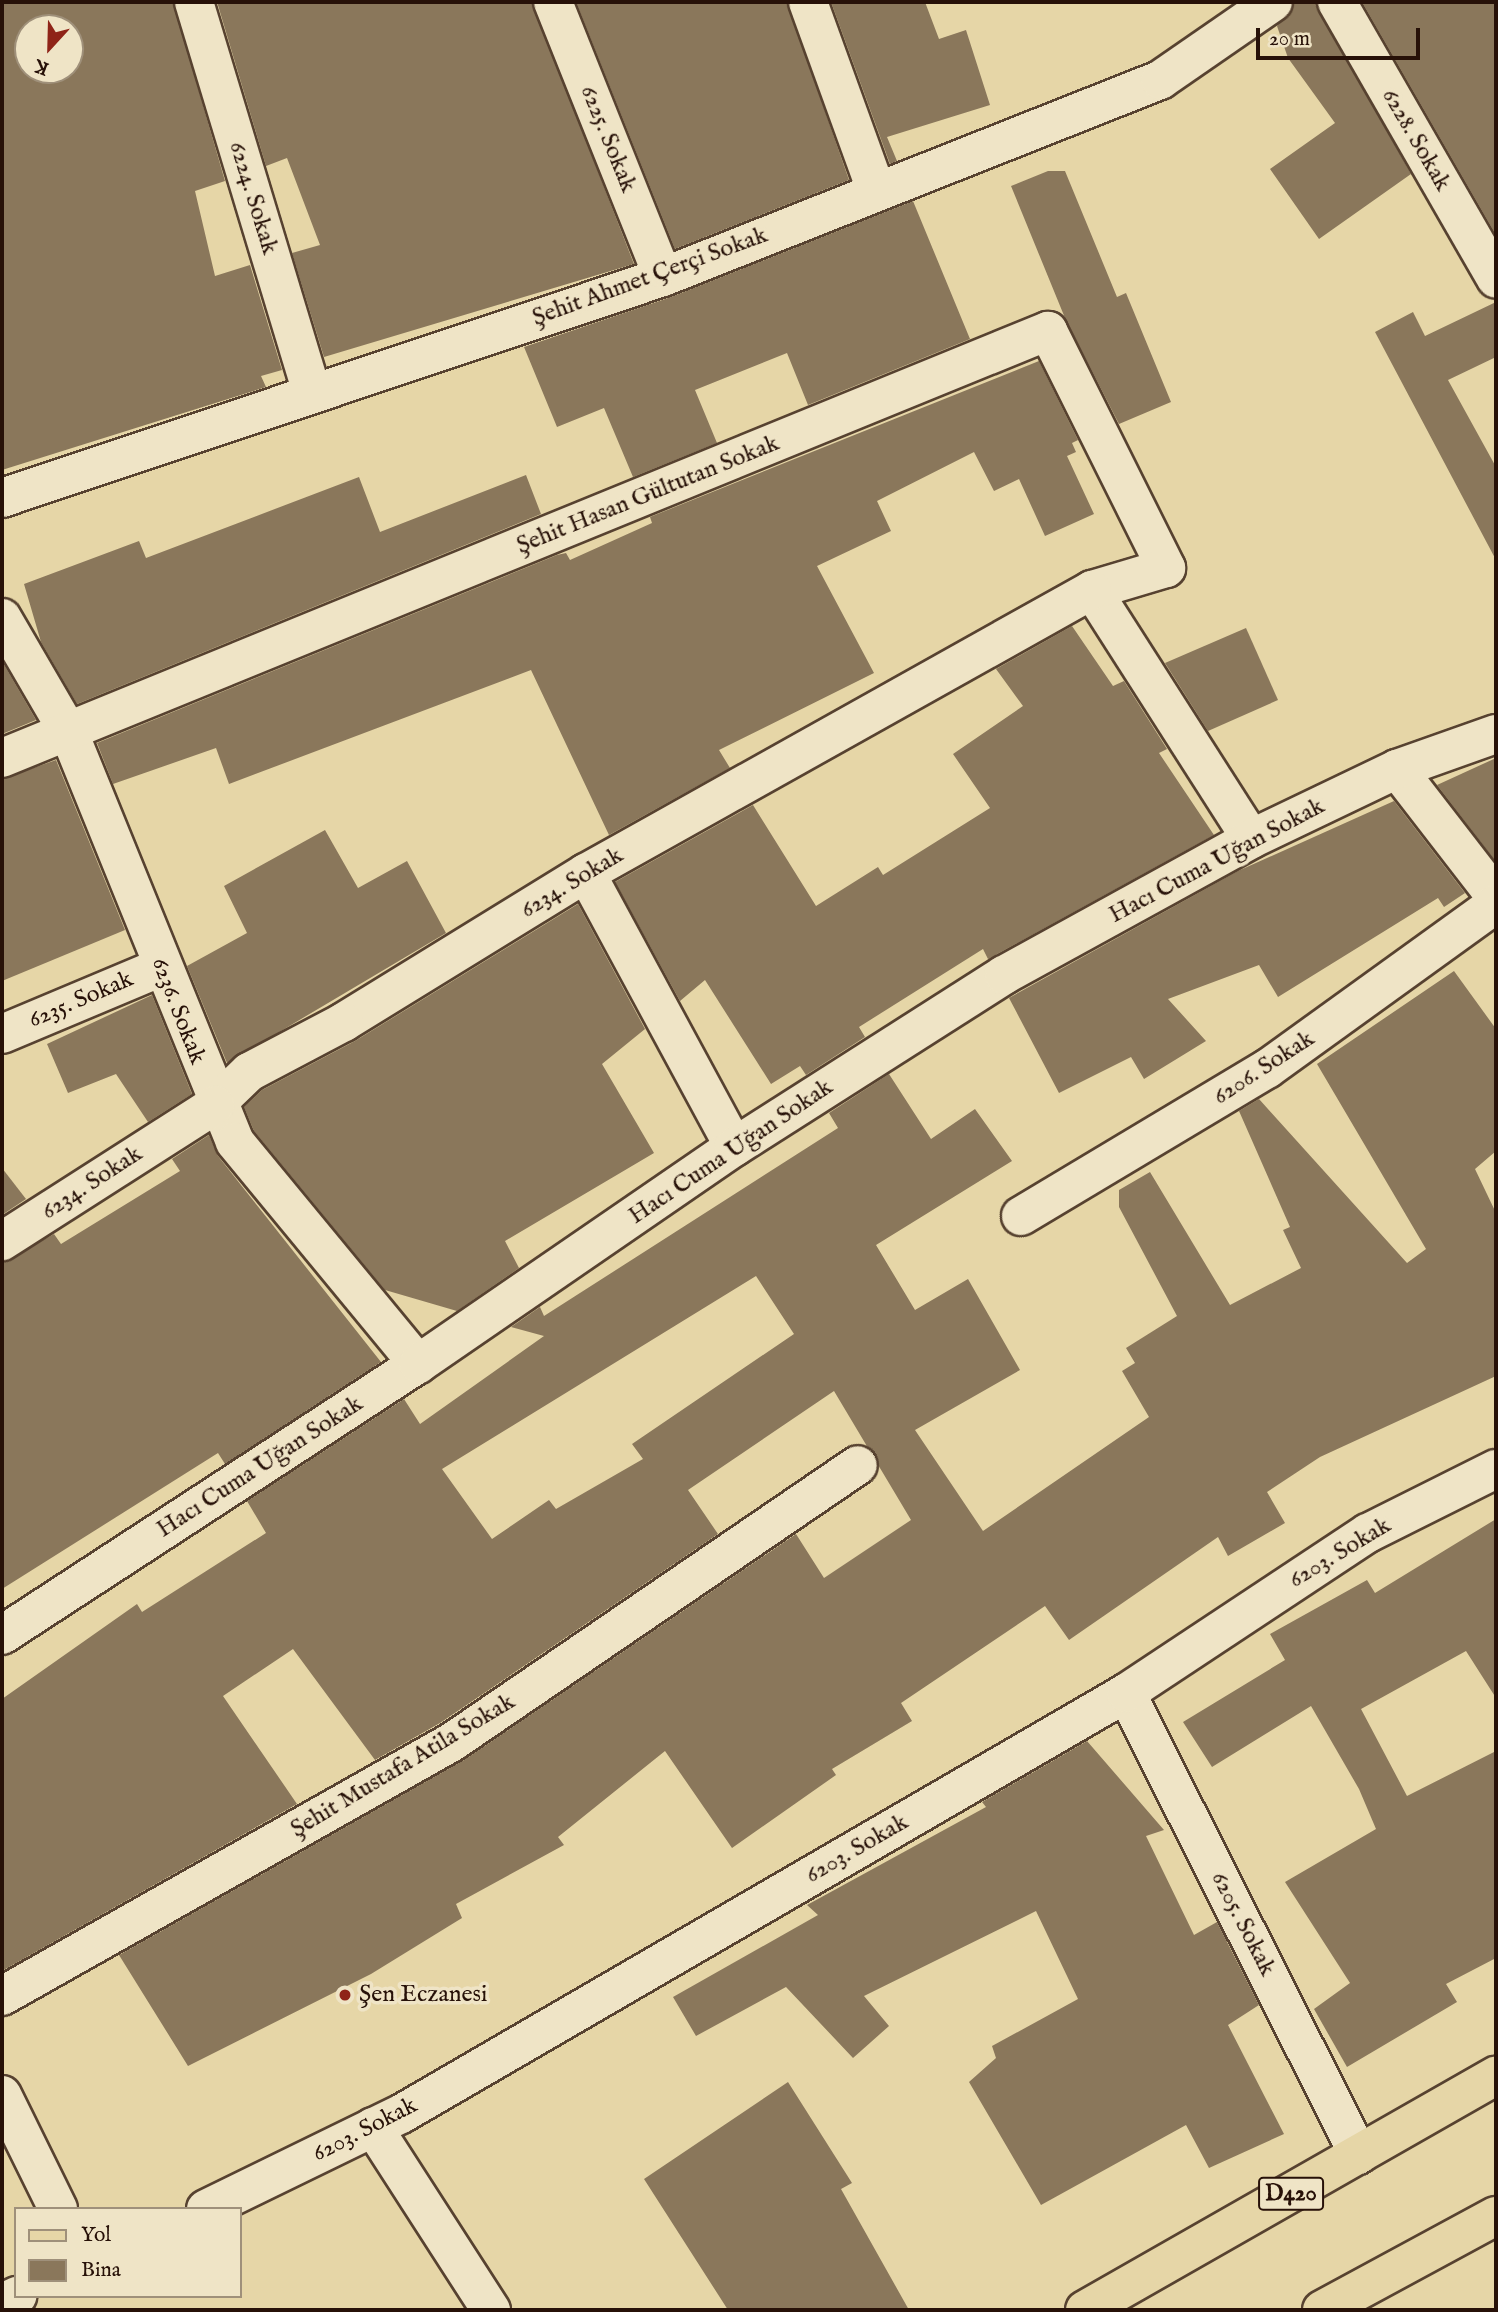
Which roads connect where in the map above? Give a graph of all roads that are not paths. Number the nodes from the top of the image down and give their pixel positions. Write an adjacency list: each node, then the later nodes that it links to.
1 (194, 2): 9 (street, 6224. Sokak)
2 (553, 2): 7 (street, 6225. Sokak)
3 (808, 2): 6 (street)
4 (1273, 2): 6 (street, Şehit Ahmet Çerçi Sokak)
5 (1337, 2): 8 (street, 6228. Sokak)
6 (876, 190): 7 (street, Şehit Ahmet Çerçi Sokak)
7 (663, 277): 9 (street, Şehit Ahmet Çerçi Sokak)
8 (1496, 278)
9 (312, 394): 10 (street, Şehit Ahmet Çerçi Sokak)
10 (2, 498)
11 (1167, 568): 12 (street, 6234. Sokak); 14 (street, Şehit Hasan Gültutan Sokak)
12 (1092, 590): 18 (street); 19 (street, 6234. Sokak)
13 (2, 618): 14 (street, 6236. Sokak)
14 (69, 733): 16 (street, Şehit Hasan Gültutan Sokak); 22 (street, 6236. Sokak)
15 (1496, 734): 17 (street, Hacı Cuma Uğan Sokak)
16 (2, 758)
17 (1397, 769): 18 (street, Hacı Cuma Uğan Sokak); 20 (street)
18 (1251, 839): 25 (street, Hacı Cuma Uğan Sokak)
19 (586, 873): 24 (street, 6234. Sokak); 25 (street)
20 (1496, 897)
21 (1496, 904): 26 (street, 6206. Sokak)
22 (161, 967): 23 (street, 6235. Sokak); 24 (street, 6236. Sokak)
23 (2, 1034)
24 (215, 1105): 27 (street, 6234. Sokak); 28 (street, 6236. Sokak)
25 (734, 1147): 28 (street, Hacı Cuma Uğan Sokak)
26 (1021, 1216)
27 (2, 1241)
28 (418, 1364): 31 (street, Hacı Cuma Uğan Sokak)
29 (858, 1465): 33 (street, Şehit Mustafa Atila Sokak)
30 (1496, 1469): 32 (street, 6203. Sokak)
31 (2, 1635)
32 (1126, 1693): 36 (street, 6203. Sokak); 37 (street, 6205. Sokak)
33 (2, 1996)
34 (1496, 2076): 37 (main road, D420)
35 (2, 2095): 38 (street)
36 (373, 2127): 39 (street, 6203. Sokak); 41 (street)
37 (1359, 2155): 42 (main road, D420)
38 (57, 2207)
39 (210, 2207)
40 (1496, 2216): 43 (main road)
41 (491, 2310)
42 (1085, 2310)
43 (1322, 2310)

